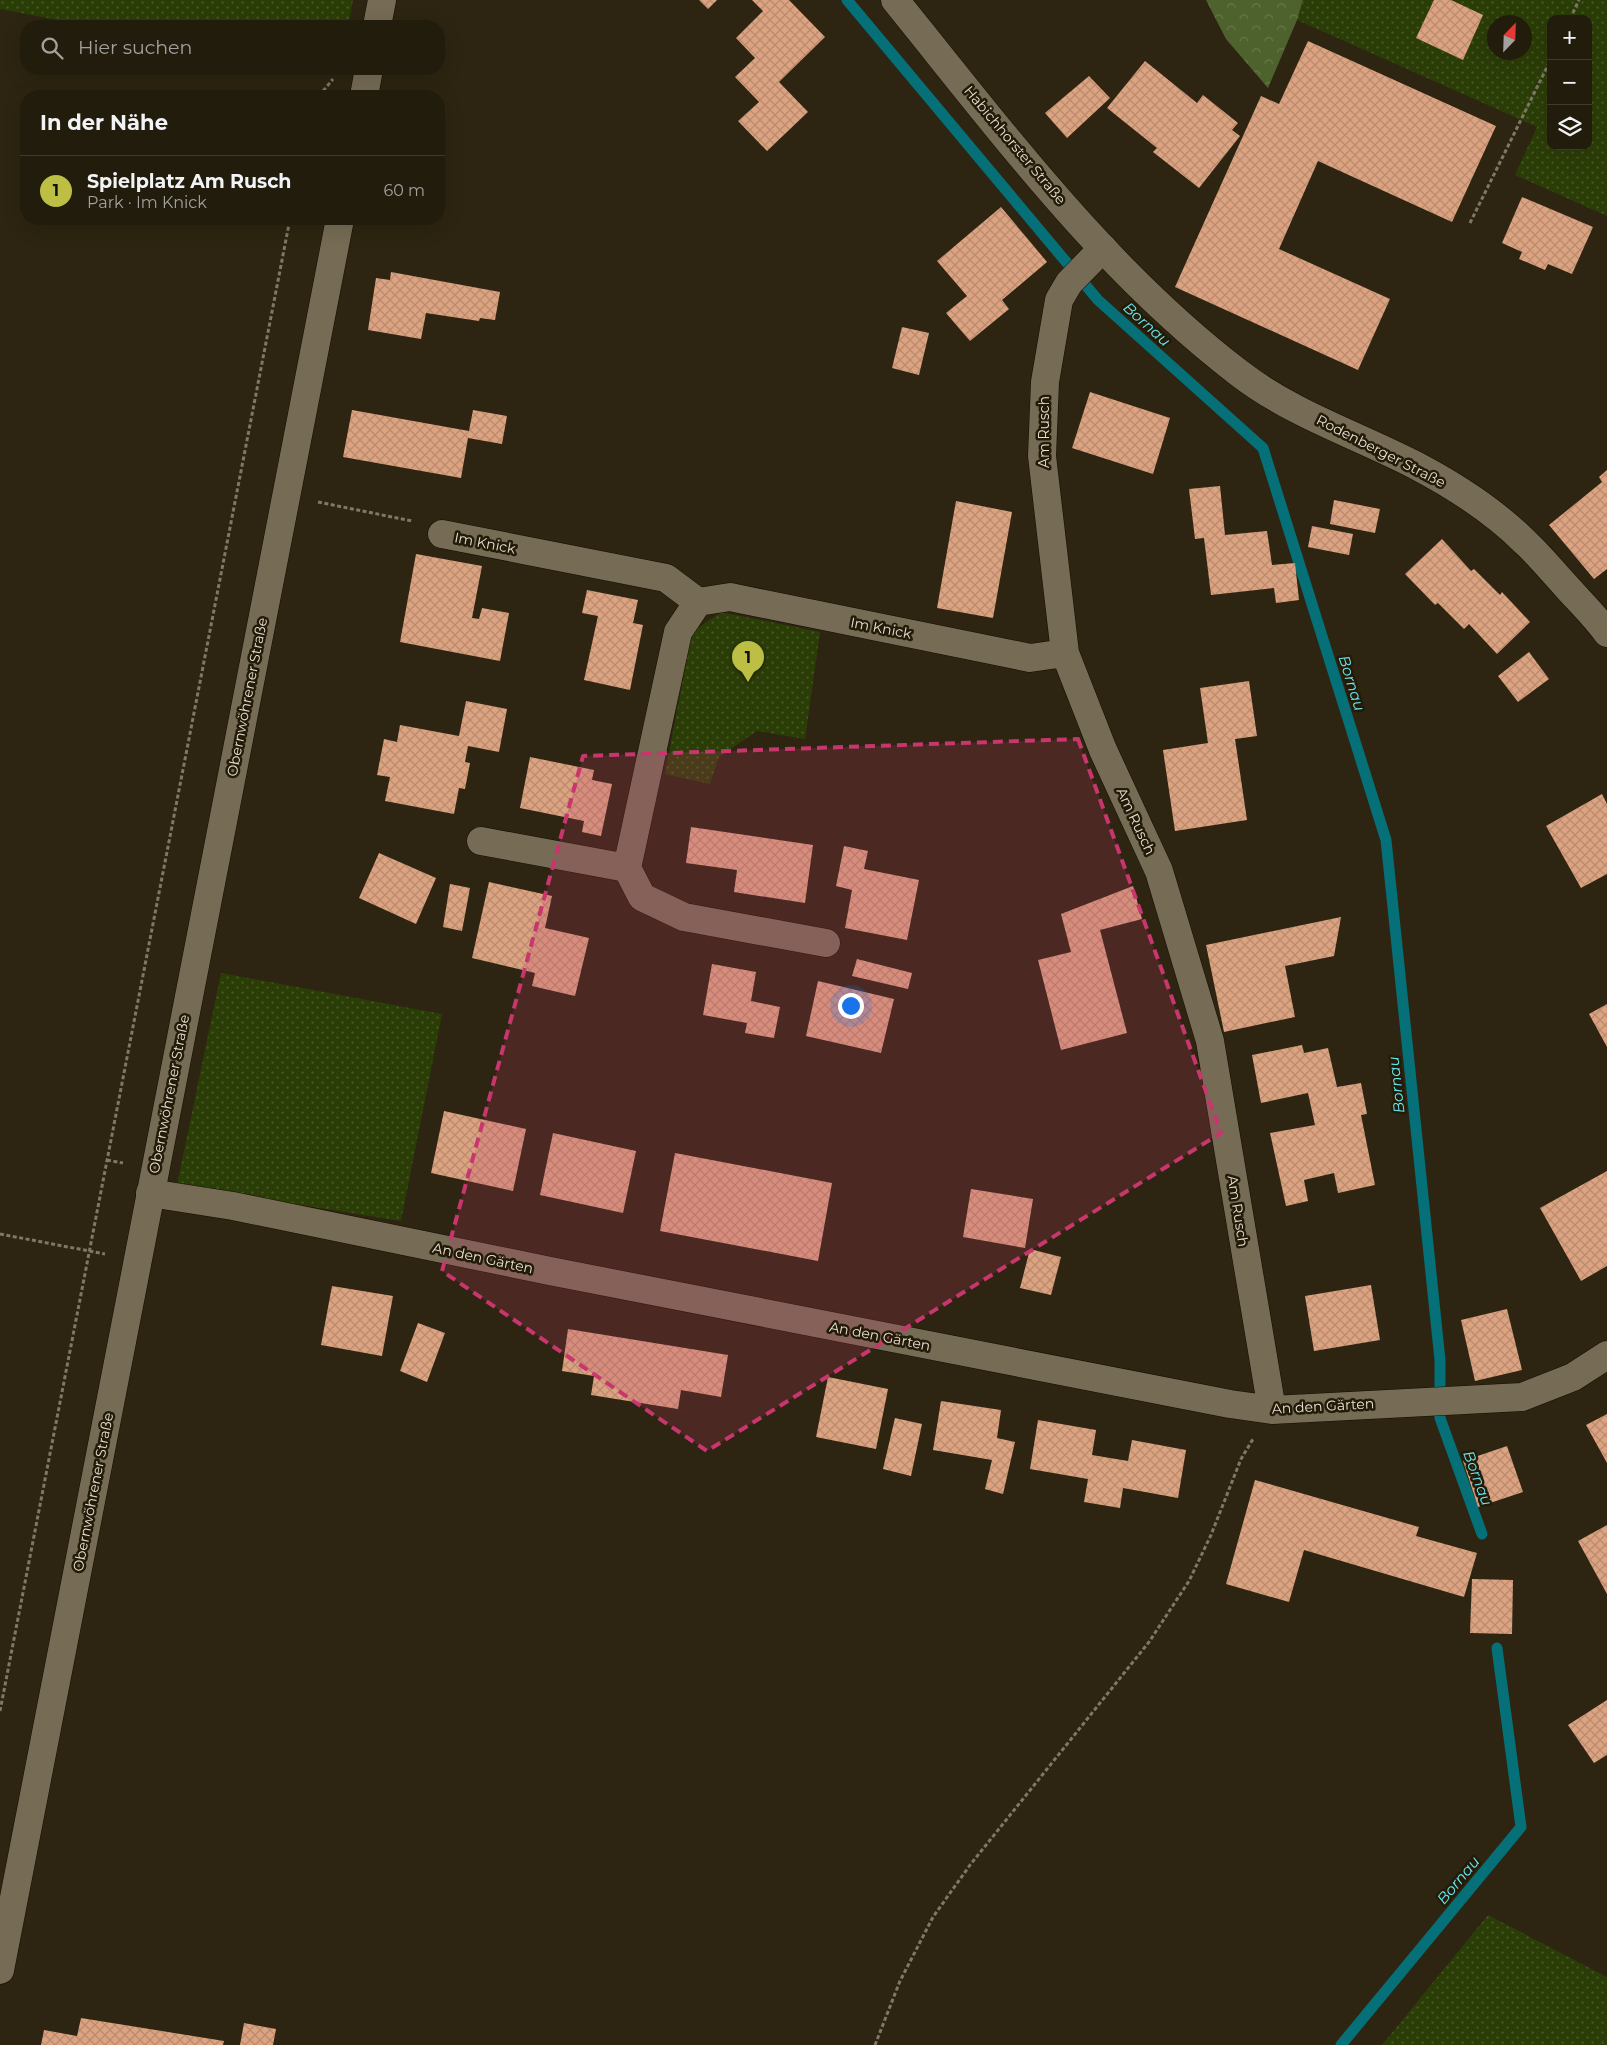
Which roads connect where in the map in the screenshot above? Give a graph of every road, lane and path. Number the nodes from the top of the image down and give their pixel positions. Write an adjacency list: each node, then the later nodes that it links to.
1 (382, 0): 5 (street)
2 (895, 0): 14 (street, Habichhorster Straße)
3 (1579, 0): 4 (path)
4 (1572, 15)
5 (378, 20)
6 (1551, 60): 11 (path)
7 (368, 75): 10 (street)
8 (334, 77): 9 (path)
9 (324, 90)
10 (365, 90)
11 (1470, 223)
12 (289, 225): 26 (path)
13 (339, 225): 16 (street, Obernwöhrener Straße)
14 (1085, 266): 15 (street, Habichhorster Straße); 20 (street, Am Rusch)
15 (1140, 286): 19 (street, Rodenberger Straße)
16 (286, 495): 17 (path); 24 (street, Obernwöhrener Straße)
17 (442, 534): 18 (street, Im Knick)
18 (698, 602): 20 (street, Im Knick); 22 (street)
19 (1607, 633)
20 (1065, 653): 29 (street, Am Rusch)
21 (481, 841): 22 (street)
22 (627, 868): 23 (street)
23 (826, 944)
24 (150, 1193): 27 (street, Obernwöhrener Straße); 29 (street, An den Gärten)
25 (0, 1234): 26 (path)
26 (88, 1252): 27 (path); 30 (path)
27 (138, 1258): 31 (street, Obernwöhrener Straße)
28 (1607, 1355): 29 (street, An den Gärten)
29 (1272, 1410): 32 (path)
30 (0, 1712)
31 (0, 1970)
32 (875, 2045)

